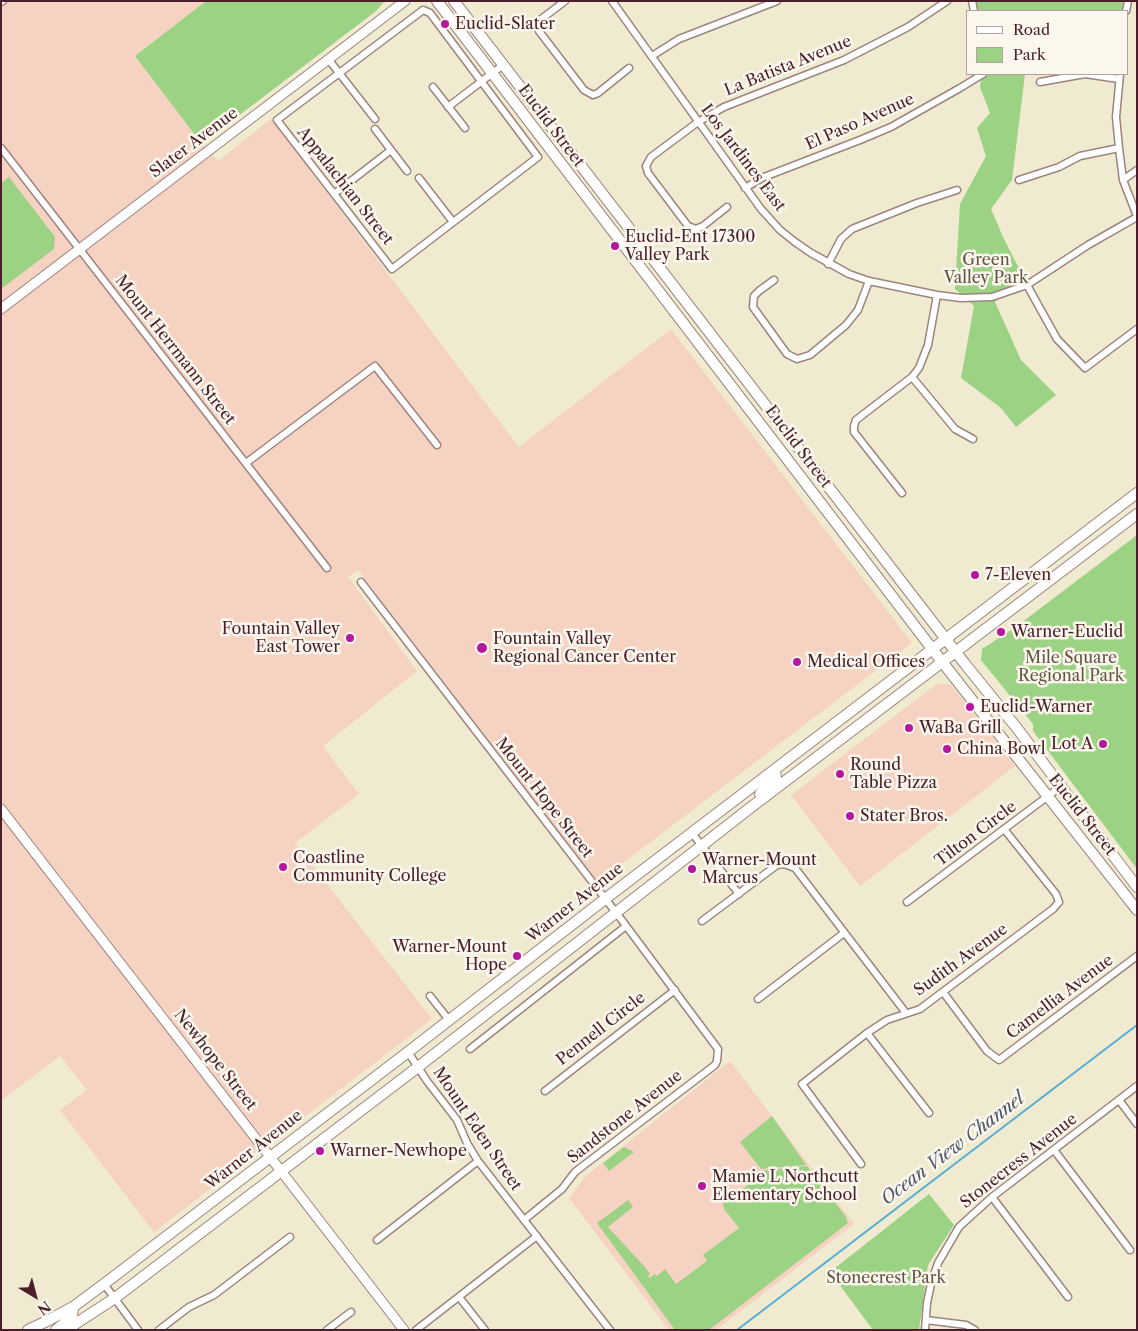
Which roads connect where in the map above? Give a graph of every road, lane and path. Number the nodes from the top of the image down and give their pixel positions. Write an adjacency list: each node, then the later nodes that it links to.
1 (405, 1): 9 (street, Slater Avenue)
2 (437, 1): 13 (main road, Euclid Street)
3 (454, 1): 10 (main road, Euclid Street)
4 (565, 1): 11 (street)
5 (612, 1): 8 (street, Los Jardines East)
6 (777, 1): 8 (street)
7 (947, 1): 23 (street, La Batista Avenue)
8 (652, 56): 23 (street, Los Jardines East)
9 (329, 60): 12 (street); 42 (street, Slater Avenue)
10 (503, 65): 13 (street); 29 (main road, Euclid Street)
11 (629, 68)
12 (339, 73): 18 (street); 22 (street); 38 (street, Appalachian Street)
13 (492, 74): 18 (street); 30 (main road, Euclid Street)
14 (981, 75): 36 (street, El Paso Avenue)
15 (1078, 75): 19 (street)
16 (1102, 75): 17 (street)
17 (1119, 76): 27 (street)
18 (481, 81): 21 (street); 41 (street)
19 (1040, 82)
20 (433, 87): 21 (street)
21 (448, 107): 24 (street)
22 (375, 120)
23 (698, 122): 36 (street, Los Jardines East); 39 (street, La Batista Avenue)
24 (465, 128)
25 (375, 129): 28 (street)
26 (1, 148): 42 (street, Mount Herrmann Street)
27 (1119, 148): 34 (street); 35 (street)
28 (391, 150): 32 (street); 38 (street)
29 (571, 153): 30 (street); 59 (main road, Euclid Street)
30 (559, 162): 60 (main road, Euclid Street)
31 (1137, 170): 35 (street)
32 (407, 171)
33 (420, 178): 41 (street)
34 (1019, 180)
35 (1123, 180): 40 (street)
36 (745, 188): 43 (street, Los Jardines East)
37 (957, 190): 43 (street)
38 (334, 194): 41 (street, Appalachian Street)
39 (727, 207)
40 (1137, 217): 46 (street, Los Jardines East)
41 (453, 222)
42 (79, 249): 48 (street, Slater Avenue); 53 (street, Mount Herrmann Street)
43 (828, 264): 45 (street, Los Jardines East)
44 (774, 280): 45 (street)
45 (869, 281): 47 (street, Los Jardines East)
46 (1026, 284): 47 (street, Los Jardines East); 49 (street)
47 (937, 295): 50 (street)
48 (1, 309)
49 (1137, 329)
50 (912, 377): 51 (street); 54 (street)
51 (973, 439)
52 (436, 445): 53 (street)
53 (246, 463): 57 (street, Mount Herrmann Street)
54 (902, 493)
55 (1137, 494): 59 (main road, Warner Avenue)
56 (1137, 514): 61 (main road, Warner Avenue)
57 (327, 568)
58 (361, 582): 73 (street, Mount Hope Street)
59 (946, 639): 60 (main road, Warner Avenue); 61 (main road, Euclid Street)
60 (933, 649): 62 (main road, Euclid Street); 63 (main road, Warner Avenue)
61 (956, 652): 62 (main road, Warner Avenue); 64 (main road, Euclid Street)
62 (943, 663): 65 (main road, Euclid Street); 66 (main road, Warner Avenue)
63 (775, 769): 66 (main road); 69 (main road, Warner Avenue)
64 (1060, 787): 65 (street, Tilton Circle); 71 (main road, Euclid Street)
65 (1048, 796): 68 (street, Tilton Circle); 75 (main road, Euclid Street)
66 (750, 808): 70 (main road, Warner Avenue)
67 (1, 809): 98 (street, Newhope Street)
68 (1004, 830): 74 (street, Tilton Circle); 82 (street, Sudith Avenue)
69 (692, 833): 70 (street); 73 (main road, Warner Avenue)
70 (702, 846): 72 (street); 76 (main road, Warner Avenue)
71 (1137, 887)
72 (739, 894): 77 (street); 79 (street)
73 (605, 899): 76 (street, Mount Hope Street); 86 (main road, Warner Avenue)
74 (908, 902)
75 (1137, 910)
76 (615, 912): 78 (street, Mount Hope Street); 91 (main road, Warner Avenue)
77 (702, 921)
78 (626, 926): 81 (street, Mount Hope Street); 88 (street)
79 (844, 933): 84 (street); 85 (street)
80 (1137, 956): 82 (street, Camellia Avenue)
81 (675, 990): 90 (street, Mount Hope Street); 93 (street, Pennell Circle)
82 (943, 992): 85 (street, Sudith Avenue)
83 (430, 996): 86 (street)
84 (758, 999)
85 (906, 1014): 87 (street, Sudith Avenue)
86 (449, 1020): 89 (main road, Warner Avenue)
87 (867, 1033): 95 (street); 100 (street, Sudith Avenue)
88 (470, 1049)
89 (408, 1052): 91 (street, Mount Eden Street); 98 (main road, Warner Avenue)
90 (718, 1056): 103 (street, Sandstone Avenue)
91 (418, 1066): 99 (street, Mount Eden Street); 101 (main road, Warner Avenue)
92 (1137, 1086): 94 (street, Stonecress Avenue)
93 (545, 1091)
94 (1118, 1100): 96 (street); 97 (street, Stonecress Avenue)
95 (929, 1113)
96 (1137, 1124)
97 (1054, 1150): 102 (street, Stonecress Avenue); 107 (street)
98 (270, 1156): 101 (street, Newhope Street); 108 (main road, Warner Avenue)
99 (478, 1161): 103 (street, Mount Eden Street); 106 (street)
100 (861, 1164)
101 (281, 1171): 111 (main road, Warner Avenue); 121 (street, Newhope Street)
102 (992, 1197): 110 (street); 114 (street, Stonecress Avenue)
103 (524, 1220): 105 (street, Mount Eden Street)
104 (290, 1236): 119 (street)
105 (537, 1236): 109 (street); 124 (street, Mount Eden Street)
106 (377, 1240)
107 (1130, 1250)
108 (104, 1284): 111 (street); 112 (main road, Warner Avenue)
109 (459, 1297): 122 (street); 123 (street)
110 (1068, 1297)
111 (115, 1298): 117 (main road, Warner Avenue); 118 (street)
112 (73, 1306): 115 (main road, Warner Avenue); 116 (main road)
113 (351, 1312): 120 (street)
114 (926, 1320): 125 (street, Stonecress Avenue); 126 (street)
115 (28, 1330)
116 (56, 1330)
117 (66, 1330)
118 (138, 1330)
119 (158, 1330)
120 (327, 1330)
121 (404, 1330)
122 (416, 1330)
123 (485, 1330)
124 (610, 1330)
125 (925, 1330)
126 (976, 1330)

